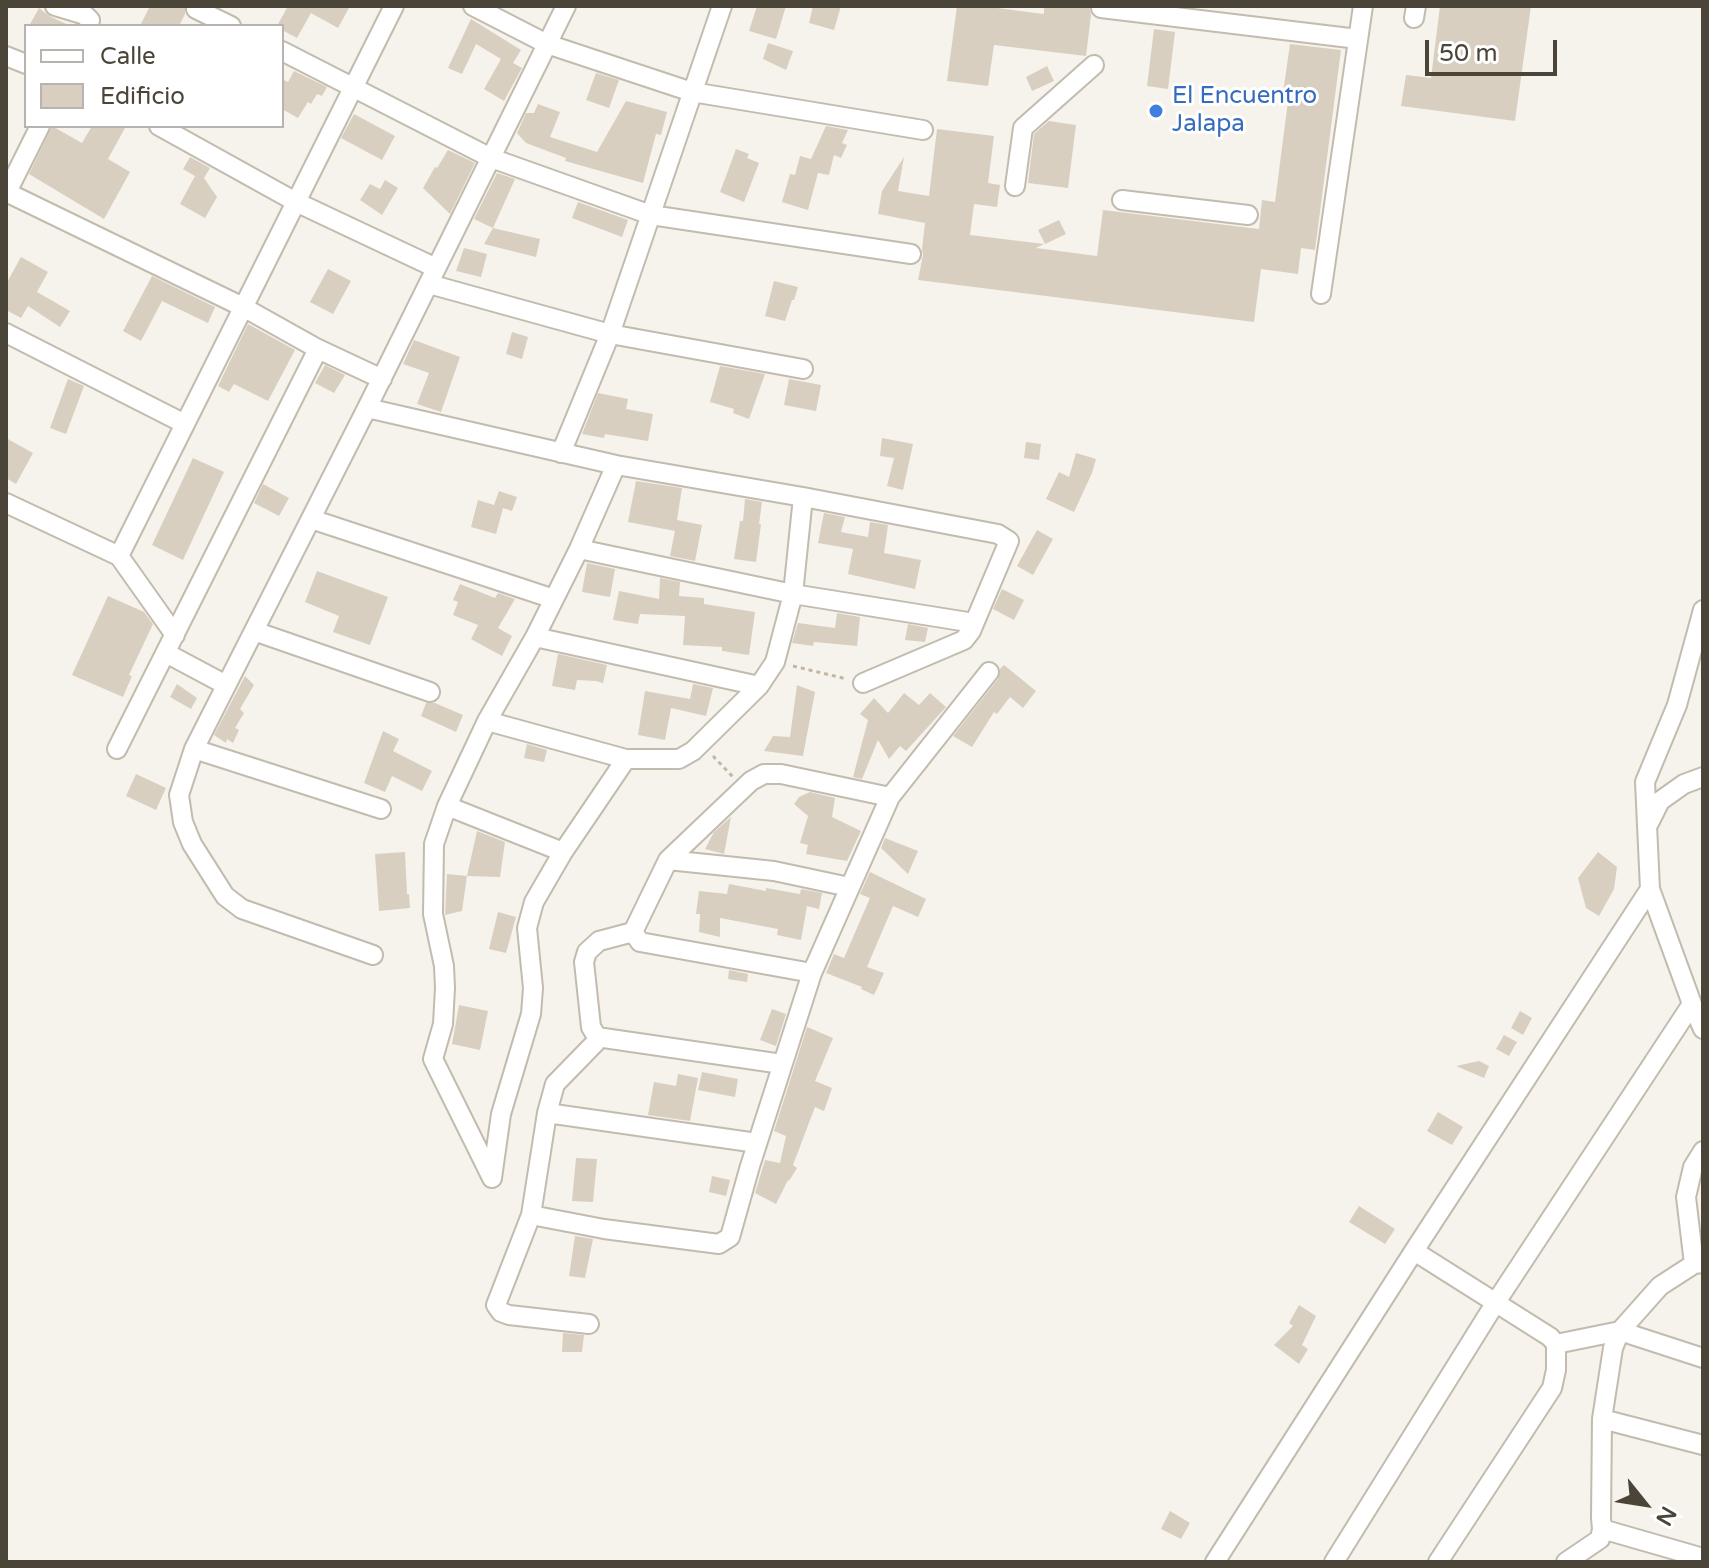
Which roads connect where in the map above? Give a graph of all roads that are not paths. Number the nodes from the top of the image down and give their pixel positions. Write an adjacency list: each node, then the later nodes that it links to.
1 (55, 6): 11 (street)
2 (394, 6): 17 (street)
3 (473, 6): 14 (street)
4 (566, 6): 14 (street)
5 (722, 6): 18 (street)
6 (1363, 6): 13 (street)
7 (1101, 8): 9 (street)
8 (196, 9): 12 (street)
9 (1164, 11): 10 (street)
10 (1234, 15): 13 (street)
11 (89, 24)
12 (227, 24)
13 (1358, 39): 31 (street)
14 (547, 44): 18 (street); 22 (street)
15 (284, 52): 17 (street)
16 (1094, 65): 23 (street)
17 (354, 86): 22 (street); 26 (street)
18 (692, 92): 21 (street); 27 (street)
19 (39, 128): 24 (street)
20 (163, 128): 26 (street)
21 (923, 130)
22 (491, 158): 27 (street); 30 (street)
23 (1015, 186)
24 (6, 192): 32 (street)
25 (1122, 200): 28 (street)
26 (296, 202): 30 (street); 32 (street)
27 (651, 215): 29 (street); 34 (street)
28 (1248, 215)
29 (911, 254)
30 (432, 276): 34 (street); 37 (street)
31 (1321, 294)
32 (243, 307): 35 (street); 39 (street)
33 (6, 333): 39 (street)
34 (610, 334): 36 (street); 40 (street)
35 (318, 349): 37 (street); 52 (street)
36 (803, 369)
37 (382, 379): 38 (street)
38 (367, 408): 40 (street); 44 (street)
39 (185, 424): 46 (street)
40 (561, 453): 41 (street)
41 (616, 465): 42 (street); 45 (street)
42 (803, 497): 47 (street); 50 (street)
43 (6, 503): 46 (street)
44 (311, 519): 48 (street); 51 (street)
45 (579, 549): 47 (street); 48 (street)
46 (119, 556): 52 (street)
47 (793, 594): 50 (street); 58 (street)
48 (554, 599): 53 (street)
49 (1703, 610): 68 (street)
50 (974, 623): 56 (street)
51 (254, 631): 57 (street); 59 (street)
52 (175, 635): 54 (street)
53 (535, 637): 58 (street); 60 (street)
54 (166, 653): 57 (street); 61 (street)
55 (989, 672): 65 (street)
56 (863, 683)
57 (226, 685): 62 (street)
58 (759, 686): 63 (street)
59 (430, 692)
60 (487, 721): 63 (street); 66 (street)
61 (117, 749)
62 (194, 749): 67 (street); 74 (street)
63 (626, 759): 69 (street)
64 (1703, 777): 68 (street)
65 (890, 797): 70 (street); 71 (street)
66 (447, 806): 69 (street); 69 (street)
67 (381, 809)
68 (1648, 826): 72 (street)
69 (563, 852)
70 (668, 860): 71 (street); 73 (street)
71 (849, 887): 75 (street)
72 (1650, 889): 76 (street); 84 (street)
73 (633, 932): 75 (street); 78 (street)
74 (373, 955)
75 (812, 973): 79 (street)
76 (1692, 1004): 77 (street); 86 (street)
77 (1703, 1029)
78 (597, 1037): 79 (street); 80 (street)
79 (782, 1064): 81 (street)
80 (547, 1113): 81 (street); 83 (street)
81 (757, 1143): 83 (street)
82 (1703, 1151): 85 (street)
83 (531, 1215): 87 (street)
84 (1414, 1251): 86 (street); 95 (street)
85 (1699, 1264): 88 (street)
86 (1496, 1302): 89 (street); 96 (street)
87 (589, 1324)
88 (1620, 1331): 89 (street); 90 (street); 91 (street)
89 (1560, 1343): 97 (street)
90 (1703, 1358)
91 (1602, 1419): 92 (street); 93 (street)
92 (1703, 1445)
93 (1602, 1529): 94 (street); 98 (street)
94 (1703, 1558)
95 (1215, 1562)
96 (1334, 1562)
97 (1438, 1562)
98 (1566, 1562)

